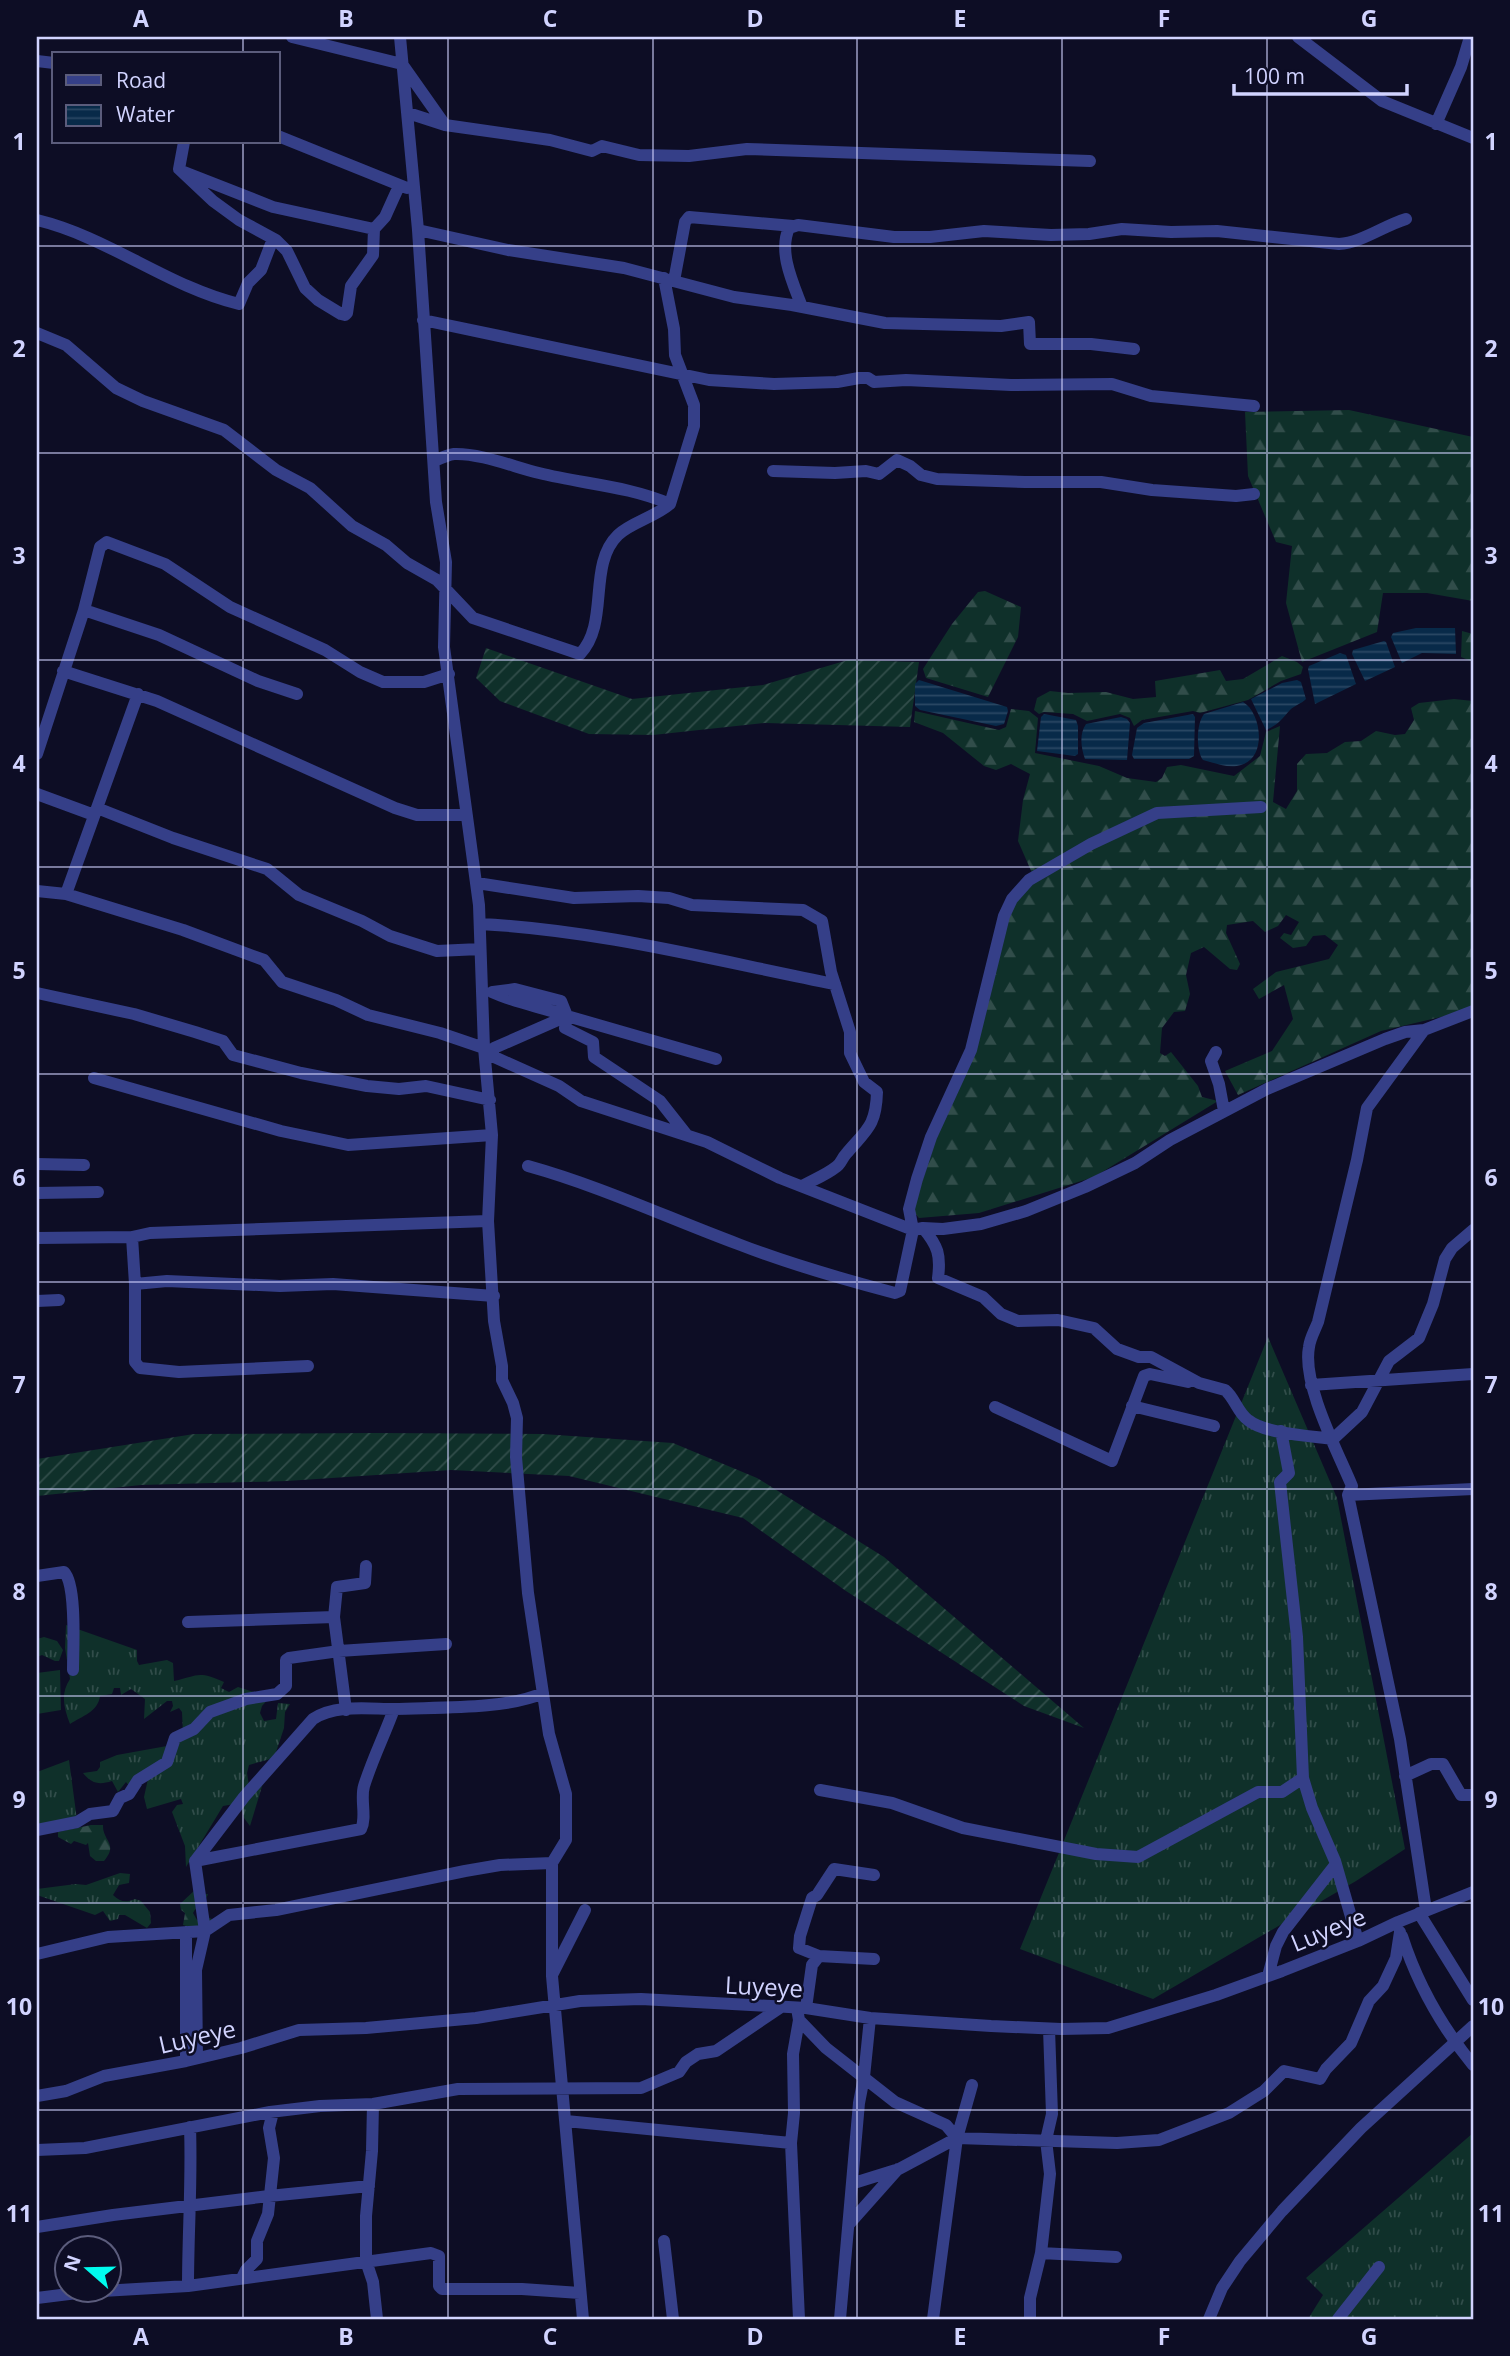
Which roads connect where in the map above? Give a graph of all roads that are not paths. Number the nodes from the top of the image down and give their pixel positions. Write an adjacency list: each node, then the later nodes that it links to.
1 (292, 37): 5 (street)
2 (400, 37): 5 (street)
3 (1298, 37): 7 (street)
4 (1471, 37): 7 (street)
5 (402, 64): 6 (street); 8 (street)
6 (408, 113): 8 (street); 15 (street)
7 (1436, 124): 10 (street)
8 (445, 125): 12 (street)
9 (280, 137): 14 (street)
10 (1473, 138)
11 (184, 144): 13 (street)
12 (1090, 161)
13 (183, 172): 19 (street); 21 (street)
14 (399, 186): 15 (street); 19 (street)
15 (414, 190): 20 (street)
16 (1406, 219): 18 (street)
17 (37, 220): 21 (street)
18 (793, 226): 22 (street); 23 (street)
19 (374, 229): 21 (street)
20 (418, 230): 22 (street); 24 (street)
21 (276, 240)
22 (669, 280): 23 (street); 27 (street)
23 (802, 307): 26 (street)
24 (424, 320): 27 (street); 29 (street)
25 (37, 333): 33 (street)
26 (1134, 349)
27 (682, 376): 28 (street); 32 (street)
28 (1254, 406)
29 (434, 461): 32 (street); 33 (street)
30 (773, 471): 31 (street)
31 (1254, 494)
32 (670, 504): 33 (street)
33 (444, 586): 36 (street)
34 (83, 610): 35 (street); 36 (street); 38 (street)
35 (64, 671): 37 (street); 39 (street)
36 (449, 674): 43 (street)
37 (138, 694): 42 (street); 43 (street)
38 (297, 694)
39 (37, 754)
40 (37, 794): 42 (street)
41 (1262, 807): 70 (street)
42 (96, 811): 46 (street); 48 (street)
43 (466, 815): 44 (street)
44 (477, 883): 47 (street); 49 (street)
45 (37, 891): 46 (street)
46 (66, 894): 55 (street)
47 (480, 924): 48 (street); 49 (street)
48 (480, 949): 50 (street)
49 (835, 984): 66 (street)
50 (487, 988): 53 (street); 55 (street)
51 (37, 993): 59 (street)
52 (1473, 1014): 54 (street)
53 (567, 1016): 55 (street); 57 (street); 62 (street)
54 (1424, 1030): 60 (street); 82 (street)
55 (488, 1052): 59 (street); 62 (street)
56 (1216, 1052): 60 (street)
57 (716, 1059)
58 (94, 1077): 61 (street)
59 (490, 1100): 61 (street)
60 (1224, 1111): 70 (street)
61 (492, 1135): 69 (street)
62 (687, 1135): 66 (street)
63 (37, 1164): 64 (street)
64 (84, 1165)
65 (528, 1166): 70 (street)
66 (802, 1186): 70 (street)
67 (98, 1192): 68 (street)
68 (37, 1193)
69 (488, 1221): 72 (street); 75 (street)
70 (918, 1229): 81 (street)
71 (1473, 1230): 80 (street)
72 (132, 1237): 73 (street); 74 (street)
73 (37, 1238)
74 (135, 1284): 75 (street); 78 (street)
75 (494, 1296): 97 (street)
76 (59, 1300): 77 (street)
77 (37, 1301)
78 (308, 1366)
79 (1473, 1374): 80 (street)
80 (1379, 1381): 82 (street); 87 (street)
81 (1199, 1383): 83 (street); 86 (street)
82 (1311, 1385): 87 (street)
83 (1132, 1406): 84 (street); 85 (street)
84 (995, 1407)
85 (1214, 1426)
86 (1281, 1432): 87 (street); 101 (street)
87 (1333, 1439): 89 (street)
88 (1473, 1489): 89 (street)
89 (1348, 1495): 100 (street)
90 (366, 1566): 92 (street)
91 (37, 1576): 96 (street)
92 (334, 1617): 93 (street); 95 (street)
93 (188, 1622)
94 (446, 1644): 95 (street)
95 (338, 1651): 99 (street); 104 (street)
96 (73, 1670)
97 (542, 1693): 98 (street); 106 (street)
98 (394, 1709): 99 (street); 105 (street)
99 (346, 1710): 105 (street)
100 (1405, 1776): 103 (street); 111 (street)
101 (1303, 1778): 102 (street); 107 (street)
102 (820, 1790)
103 (1473, 1795)
104 (37, 1830)
105 (196, 1860): 113 (street)
106 (552, 1863): 113 (street); 119 (street)
107 (1336, 1864): 115 (street); 120 (street)
108 (874, 1875): 117 (street)
109 (1473, 1892): 111 (street, Luyeye)
110 (585, 1910): 119 (street)
111 (1422, 1911): 112 (street, Luyeye); 121 (street)
112 (1399, 1927): 115 (street, Luyeye); 128 (street); 140 (street)
113 (205, 1931): 114 (street); 129 (street)
114 (186, 1932): 116 (street); 129 (street)
115 (1358, 1941): 120 (street, Luyeye)
116 (37, 1954)
117 (819, 1956): 118 (street); 124 (street)
118 (874, 1959)
119 (552, 1976): 122 (street)
120 (1268, 1976): 127 (street, Luyeye)
121 (1473, 2000)
122 (555, 2004): 123 (street, Luyeye); 129 (street, Luyeye); 133 (street)
123 (781, 2007): 124 (street, Luyeye); 133 (street)
124 (801, 2012): 125 (street, Luyeye); 131 (street); 141 (street)
125 (870, 2018): 127 (street, Luyeye); 131 (street)
126 (1473, 2026): 128 (street)
127 (1049, 2029): 140 (street)
128 (1454, 2042): 130 (street); 166 (street)
129 (191, 2060): 134 (street, Luyeye)
130 (1473, 2065)
131 (864, 2077): 139 (street); 144 (street)
132 (972, 2085): 139 (street)
133 (563, 2090): 135 (street); 137 (street)
134 (37, 2096)
135 (373, 2104): 136 (street); 145 (street)
136 (273, 2112): 138 (street); 146 (street)
137 (566, 2121): 141 (street); 157 (street)
138 (190, 2127): 142 (street); 147 (street)
139 (957, 2138): 140 (street); 143 (street); 164 (street)
140 (1046, 2140): 151 (street)
141 (791, 2143): 162 (street)
142 (37, 2150)
143 (898, 2169): 144 (street); 148 (street)
144 (854, 2183): 148 (street)
145 (369, 2186): 146 (street); 153 (street)
146 (269, 2196): 147 (street); 155 (street)
147 (188, 2206): 149 (street); 156 (street)
148 (849, 2224): 163 (street)
149 (37, 2227)
150 (664, 2241): 161 (street)
151 (1041, 2253): 152 (street); 165 (street)
152 (1115, 2257)
153 (366, 2261): 155 (street); 157 (street); 159 (street)
154 (1379, 2267): 167 (street)
155 (242, 2278): 156 (street)
156 (188, 2286): 158 (street)
157 (580, 2293): 160 (street)
158 (37, 2298)
159 (377, 2319)
160 (583, 2319)
161 (673, 2319)
162 (799, 2319)
163 (840, 2319)
164 (933, 2319)
165 (1030, 2319)
166 (1209, 2319)
167 (1338, 2319)

